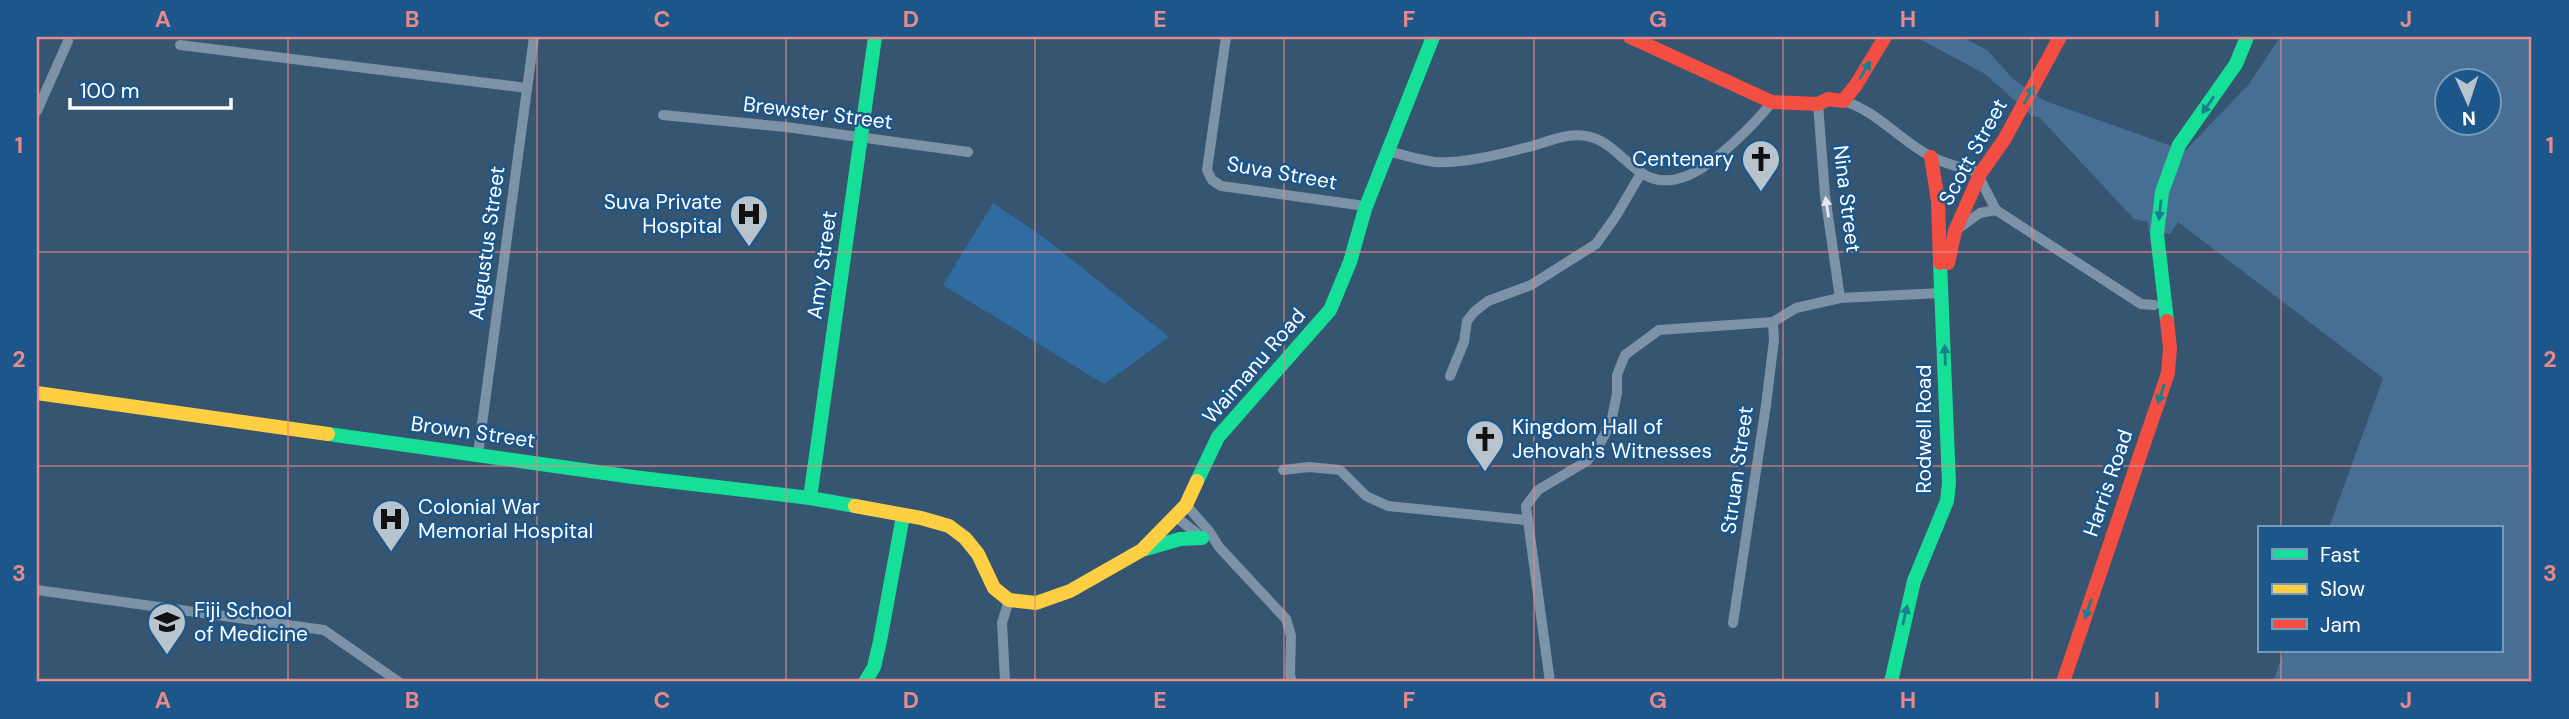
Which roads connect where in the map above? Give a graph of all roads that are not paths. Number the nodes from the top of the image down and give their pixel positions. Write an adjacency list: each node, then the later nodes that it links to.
1 (534, 37): 13 (street, Augustus Street)
2 (875, 37): 19 (main road, Amy Street)
3 (1226, 37): 25 (street, Suva Street)
4 (1433, 37): 20 (main road, Waimanu Road)
5 (1630, 37): 15 (main road)
6 (1884, 37): 14 (main road, one-way to 6)
7 (2060, 37): 24 (main road, Scott Street, one-way to 7)
8 (2248, 37): 12 (main road)
9 (2257, 37): 12 (main road)
10 (68, 41): 17 (street)
11 (180, 45): 13 (street)
12 (2236, 64): 30 (main road, Harris Road, one-way to 30)
13 (527, 88): 34 (street, Augustus Street)
14 (1843, 101): 16 (main road); 22 (street)
15 (1772, 102): 16 (main road); 23 (street)
16 (1818, 104): 29 (street, Nina Street, one-way to 16)
17 (37, 111)
18 (663, 115): 19 (street, Brewster Street)
19 (862, 137): 21 (street, Brewster Street); 36 (main road, Amy Street)
20 (1388, 151): 23 (street); 25 (main road, Waimanu Road)
21 (968, 152)
22 (1931, 157): 24 (street); 28 (main road)
23 (1640, 175): 32 (street)
24 (1980, 175): 26 (street); 27 (main road, Scott Street)
25 (1365, 209): 37 (main road, Waimanu Road)
26 (1996, 210): 27 (street); 30 (street)
27 (1955, 230): 28 (main road, Scott Street)
28 (1941, 293): 29 (street); 52 (main road, Rodwell Road, one-way to 28)
29 (1840, 298): 31 (street)
30 (2158, 300): 53 (main road, Harris Road, one-way to 53)
31 (1773, 322): 40 (street); 46 (street, Struan Street)
32 (1450, 376)
33 (37, 393): 34 (main road, Brown Street)
34 (478, 454): 36 (main road, Brown Street)
35 (1283, 470): 40 (street)
36 (810, 498): 38 (main road, Brown Street)
37 (1186, 505): 39 (main road, Waimanu Road); 42 (street)
38 (903, 516): 45 (main road); 49 (main road)
39 (1176, 517): 41 (street); 43 (main road, Waimanu Road)
40 (1526, 520): 51 (street)
41 (1202, 538): 42 (street); 43 (main road)
42 (1219, 547): 50 (street)
43 (1142, 551): 45 (main road, Waimanu Road)
44 (37, 590): 48 (street)
45 (1009, 600): 47 (street)
46 (1733, 623)
47 (1004, 680)
48 (399, 682)
49 (864, 682)
50 (1293, 682)
51 (1550, 682)
52 (1891, 682)
53 (2063, 682)

